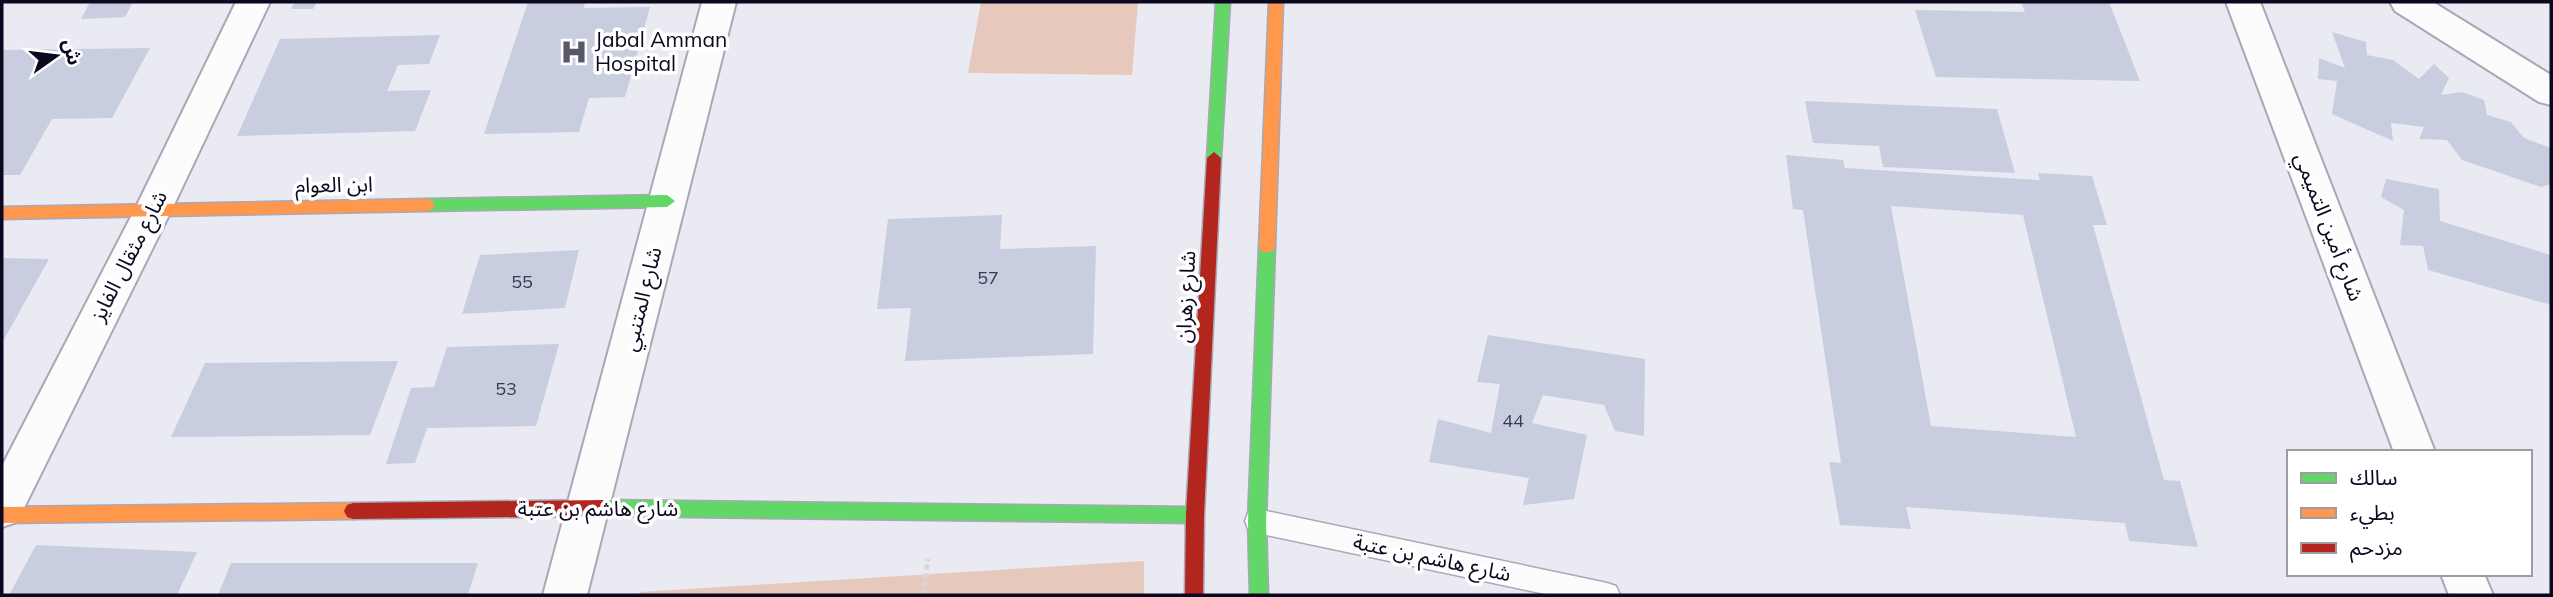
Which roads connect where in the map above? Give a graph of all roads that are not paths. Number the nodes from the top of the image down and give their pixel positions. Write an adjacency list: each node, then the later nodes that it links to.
1 (253, 2): 9 (street, شارع مثقال الفايز)
2 (719, 2): 8 (street, شارع المتنبي)
3 (1223, 2): 15 (street, شارع زهران)
4 (1276, 2): 16 (street)
5 (2243, 2): 11 (street, شارع أمين التميمي)
6 (2406, 2): 7 (street)
7 (2551, 92)
8 (667, 201): 9 (street, ابن العوام); 13 (street, شارع المتنبي)
9 (154, 209): 10 (street, ابن العوام); 12 (street, شارع مثقال الفايز)
10 (2, 213)
11 (2414, 450)
12 (2, 508)
13 (589, 508): 14 (street, شارع هاشم بن عتبة); 15 (street, شارع هاشم بن عتبة); 18 (street, شارع المتنبي)
14 (2, 515)
15 (1195, 515): 19 (street, شارع زهران)
16 (1257, 521): 20 (street); 21 (lane, شارع هاشم بن عتبة)
17 (2463, 576): 22 (street)
18 (565, 595)
19 (1194, 595)
20 (1259, 595)
21 (1607, 595)
22 (2471, 595)

